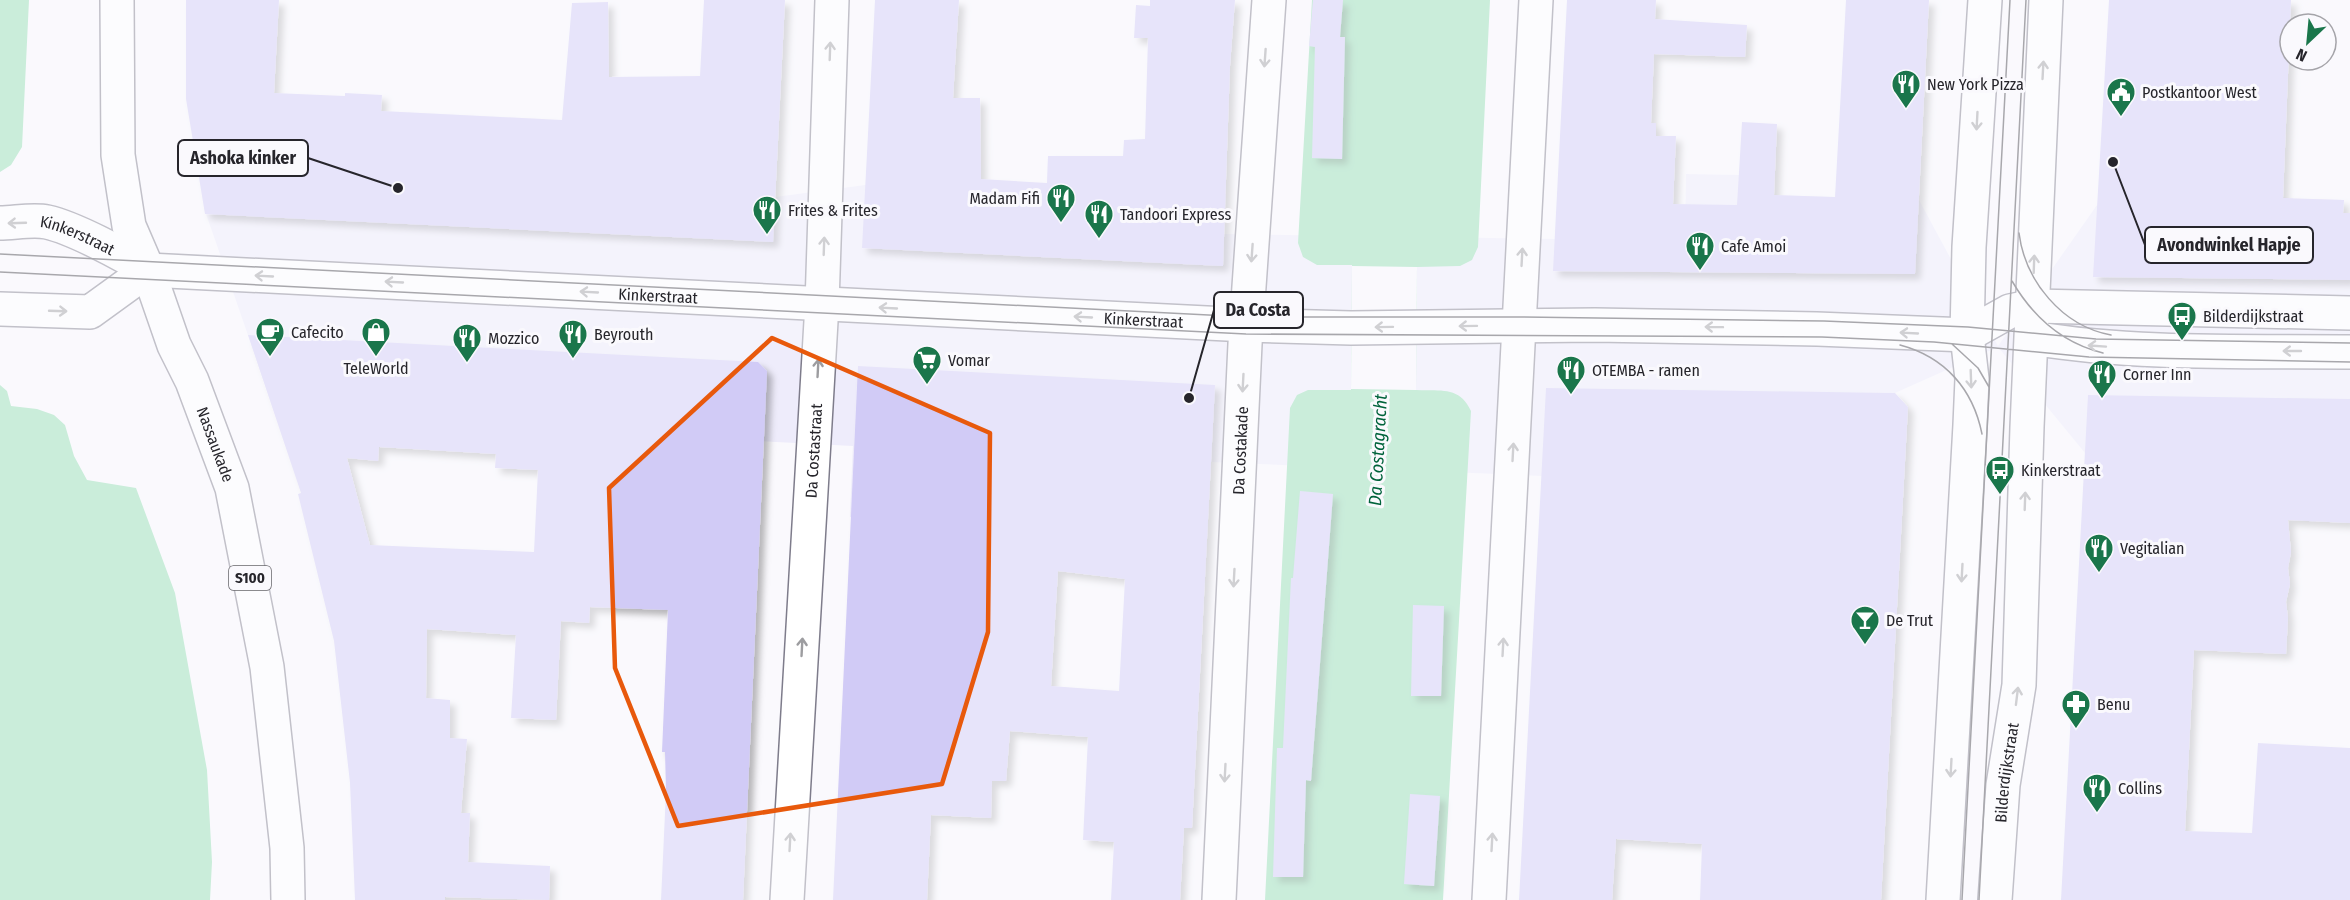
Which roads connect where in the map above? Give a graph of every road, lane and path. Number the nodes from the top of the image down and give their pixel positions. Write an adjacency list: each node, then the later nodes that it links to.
1 (117, 0): 8 (street, Nassaukade / S100)
2 (832, 0): 9 (street, Da Costastraat, one-way to 2)
3 (1269, 0): 13 (street, Da Costakade, one-way to 13)
4 (1536, 0): 14 (street, one-way to 4)
5 (1986, 0): 15 (street, one-way to 15)
6 (2046, 0): 12 (street, Bilderdijkstraat, one-way to 6)
7 (0, 223): 8 (street, Kinkerstraat, one-way to 7)
8 (148, 270): 9 (street, Kinkerstraat, one-way to 8); 10 (street, one-way to 8); 17 (street, Nassaukade / S100)
9 (822, 304): 13 (street, Kinkerstraat, one-way to 9); 18 (street, Da Costastraat, one-way to 9)
10 (0, 309)
11 (2350, 313): 12 (street)
12 (2033, 322): 15 (street); 16 (street, one-way to 12); 22 (street, Bilderdijkstraat, one-way to 12)
13 (1247, 325): 14 (street, Kinkerstraat, one-way to 13); 19 (street, Da Costakade, one-way to 19)
14 (1520, 325): 15 (street, Kinkerstraat, one-way to 14); 20 (street, one-way to 14)
15 (1967, 335): 21 (street, one-way to 21)
16 (2350, 352)
17 (288, 900)
18 (787, 900)
19 (1219, 900)
20 (1489, 900)
21 (1943, 900)
22 (1995, 900)

